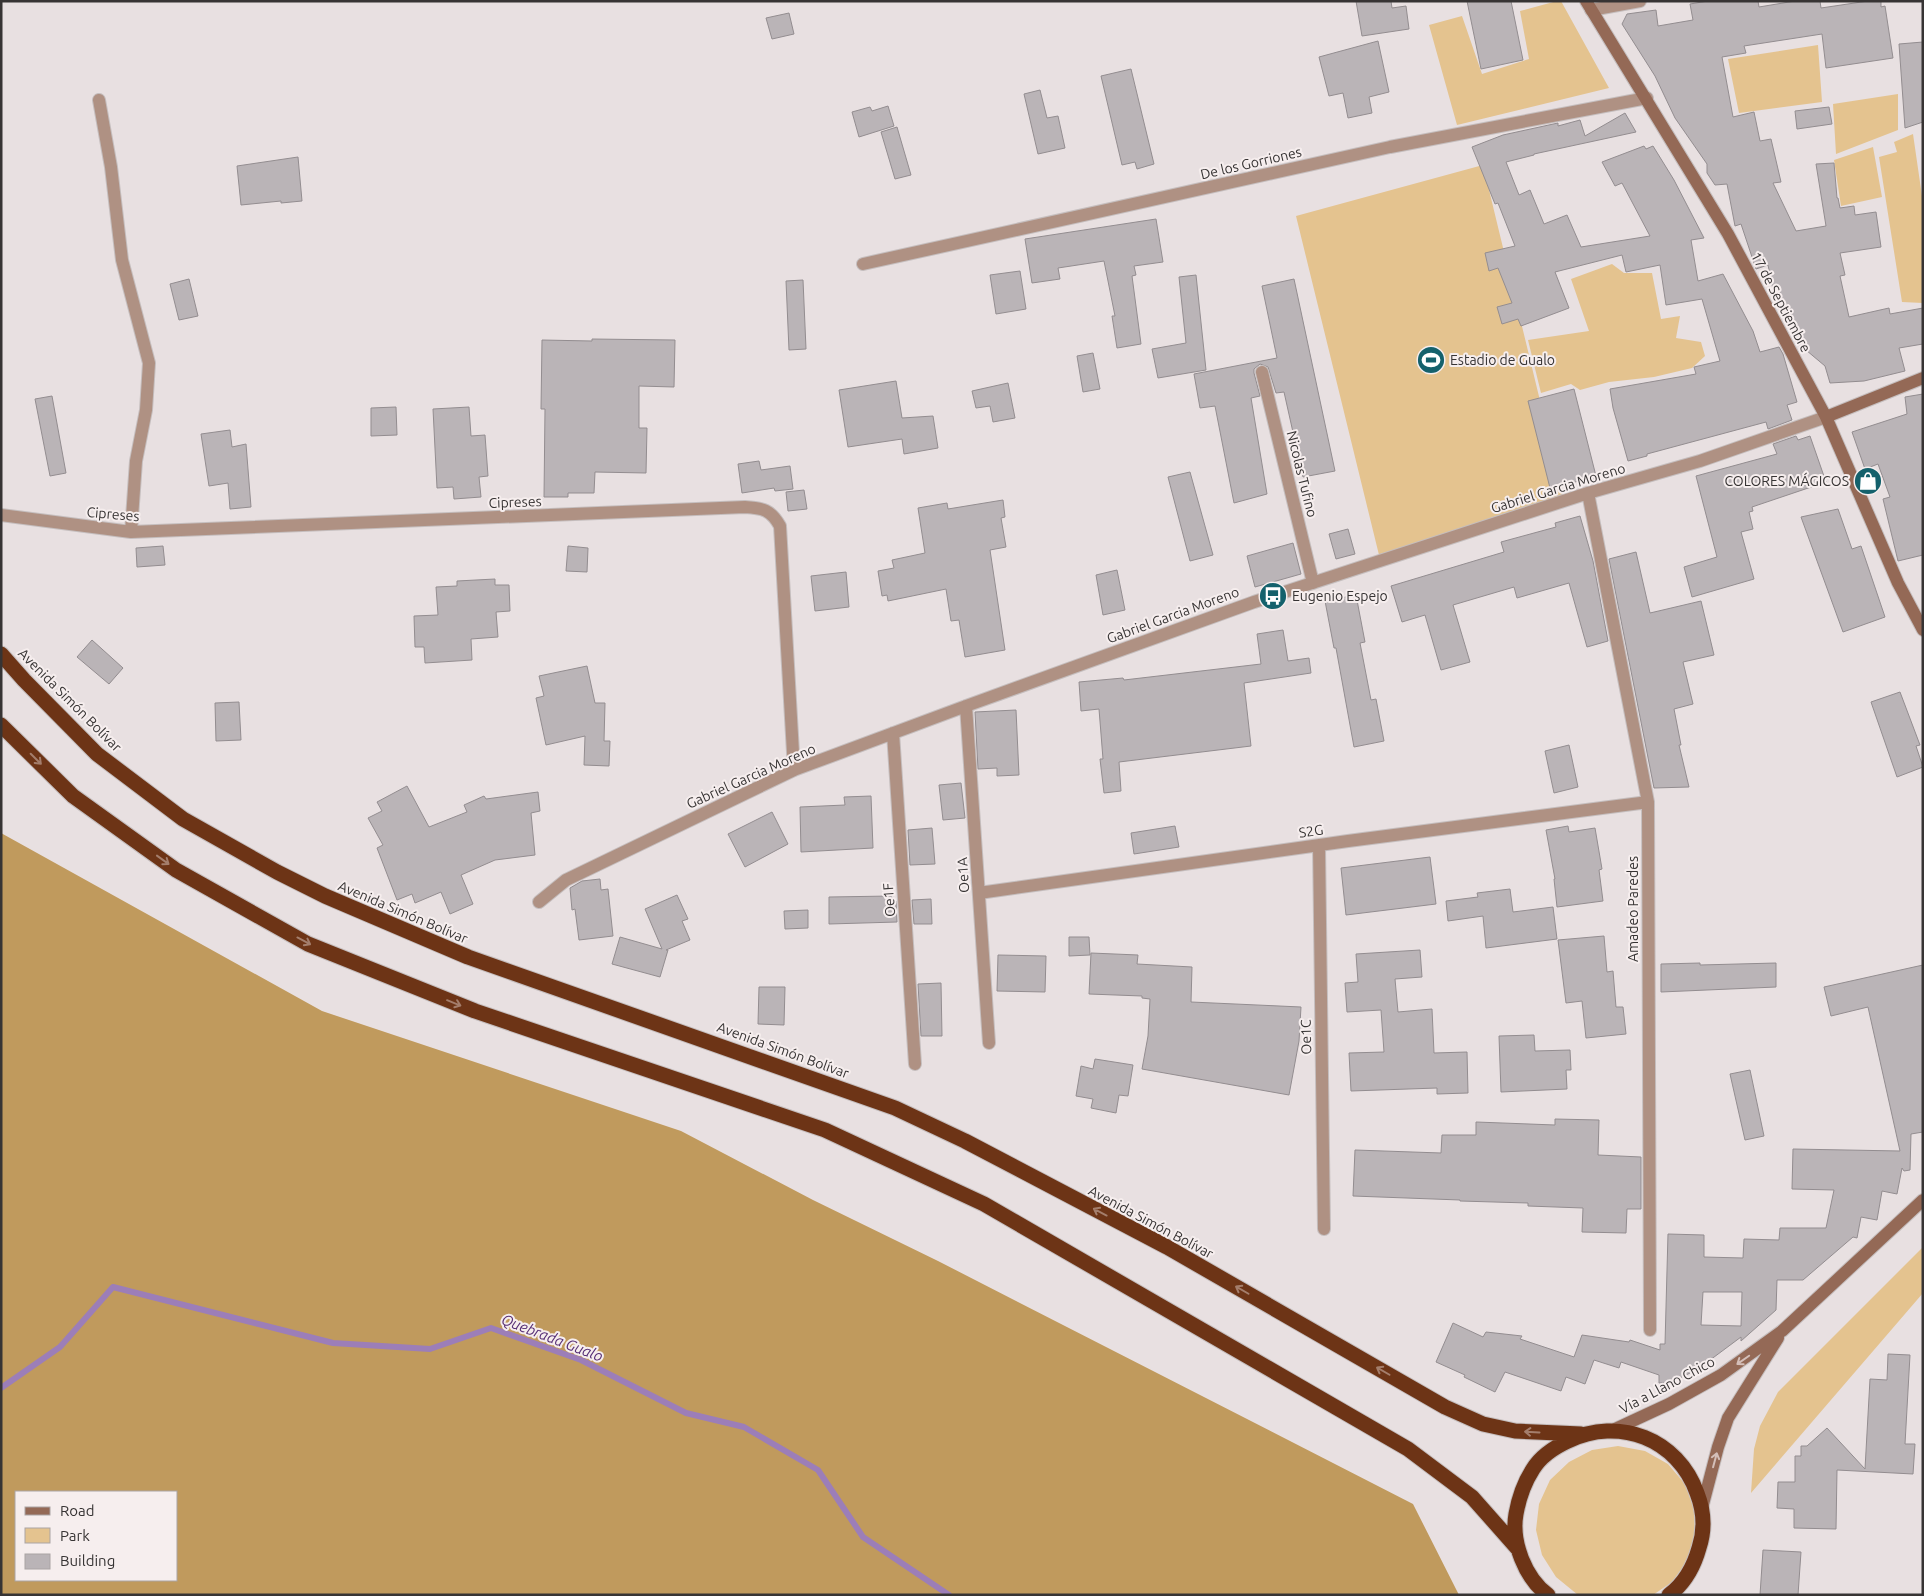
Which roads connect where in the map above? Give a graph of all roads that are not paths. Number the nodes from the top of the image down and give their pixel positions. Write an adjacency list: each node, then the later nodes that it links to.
1 (1640, 1): 2 (street)
2 (1589, 6): 3 (street, 17 de Septiembre)
3 (1646, 98): 5 (street, De los Gorriones); 8 (street, 17 de Septiembre)
4 (99, 100): 11 (street)
5 (863, 264)
6 (1262, 372): 12 (street, Nicolas Tufino)
7 (1923, 378): 8 (street, Gabriel Garcia Moreno)
8 (1826, 417): 9 (street, Gabriel Garcia Moreno); 13 (street, 17 de Septiembre)
9 (1588, 493): 12 (street, Gabriel Garcia Moreno); 19 (street, Amadeo Paredes)
10 (1, 515): 11 (street, Cipreses)
11 (131, 532): 18 (street, Cipreses)
12 (1313, 583): 15 (street, Gabriel Garcia Moreno)
13 (1923, 630)
14 (1, 654): 30 (highway, Avenida Simón Bolívar, one-way to 14)
15 (966, 706): 17 (street, Gabriel Garcia Moreno); 21 (street, Oe1A)
16 (1, 725): 32 (highway, one-way to 32)
17 (893, 734): 18 (street, Gabriel Garcia Moreno); 24 (street, Oe1F)
18 (794, 770): 22 (street, Gabriel Garcia Moreno)
19 (1648, 802): 20 (street, S2G); 27 (street, Amadeo Paredes)
20 (1319, 845): 21 (street, S2G); 26 (street, Oe1C)
21 (979, 893): 23 (street, Oe1A)
22 (539, 902)
23 (990, 1043)
24 (915, 1064)
25 (1923, 1200): 28 (street, Vía a Llano Chico)
26 (1324, 1229)
27 (1650, 1330)
28 (1782, 1332): 29 (street, Vía a Llano Chico, one-way to 29); 31 (street, Vía a Llano Chico, one-way to 28)
29 (1614, 1430): 30 (highway); 31 (highway)
30 (1581, 1434): 32 (highway)
31 (1702, 1508): 34 (highway)
32 (1518, 1549): 33 (highway)
33 (1545, 1593)
34 (1673, 1593)

